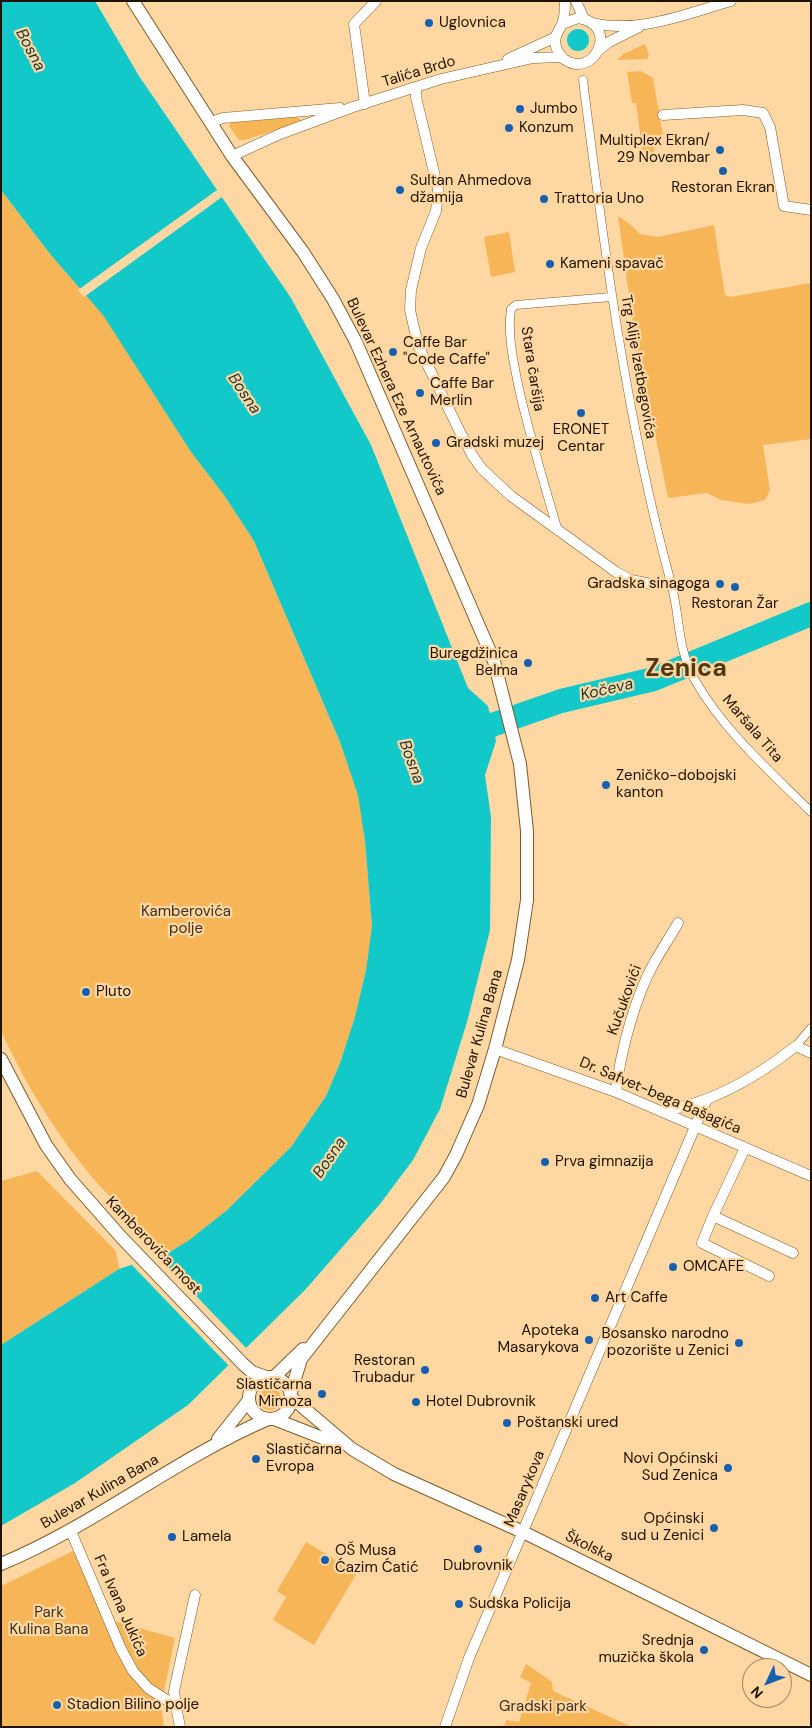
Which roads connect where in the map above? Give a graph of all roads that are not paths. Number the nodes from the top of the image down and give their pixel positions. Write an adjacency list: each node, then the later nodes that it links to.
1 (133, 1): 18 (street, Bulevar Ezhera Eze Arnautovića)
2 (376, 1): 15 (street)
3 (566, 1): 7 (street)
4 (576, 1): 6 (street)
5 (731, 1): 8 (street)
6 (588, 21): 7 (street); 8 (street); 10 (street)
7 (562, 24): 9 (street)
8 (645, 24): 10 (street)
9 (556, 37): 11 (street); 12 (street, Talića Brdo)
10 (599, 50): 11 (street)
11 (562, 57): 12 (street, Talića Brdo)
12 (493, 66): 14 (street, Talića Brdo)
13 (583, 80): 21 (street, Trg Alije Izetbegovića)
14 (416, 87): 15 (street, Talića Brdo); 22 (street)
15 (364, 104): 16 (street, Talića Brdo)
16 (353, 107): 18 (street, Talića Brdo); 19 (street, Talića Brdo)
17 (663, 115): 20 (street)
18 (211, 122): 19 (street, Bulevar Ezhera Eze Arnautovića)
19 (232, 156): 25 (street, Bulevar Ezhera Eze Arnautovića)
20 (811, 210)
21 (612, 297): 22 (street, Stara čaršija); 24 (street, Trg Alije Izetbegovića)
22 (558, 531): 23 (street)
23 (651, 584)
24 (684, 656): 26 (street, Maršala Tita)
25 (506, 702): 30 (street, Bulevar Kulina Bana)
26 (811, 812)
27 (678, 924): 33 (street, Kučukovići)
28 (811, 1028): 29 (street)
29 (796, 1046): 31 (street); 34 (street)
30 (495, 1049): 33 (street, Dr. Safvet-bega Bašagića); 42 (street, Bulevar Kulina Bana)
31 (811, 1053)
32 (1, 1059): 43 (street, Kamberovića most)
33 (616, 1092): 35 (street, Dr. Safvet-bega Bašagića)
34 (706, 1101): 35 (street); 36 (street, Masarykova)
35 (662, 1112): 36 (street, Dr. Safvet-bega Bašagića)
36 (696, 1127): 37 (street, Dr. Safvet-bega Bašagića); 52 (street, Masarykova)
37 (745, 1148): 38 (street, Dr. Safvet-bega Bašagića); 39 (street)
38 (811, 1176)
39 (713, 1216): 40 (street); 41 (street)
40 (793, 1253)
41 (769, 1276)
42 (322, 1330): 44 (street, Bulevar Kulina Bana); 46 (street, Bulevar Kulina Bana)
43 (245, 1366): 44 (street); 45 (street)
44 (270, 1377): 45 (street); 46 (street)
45 (252, 1387): 47 (street)
46 (291, 1395): 48 (street); 50 (street, Školska)
47 (249, 1400): 48 (street); 49 (street, Bulevar Kulina Bana)
48 (271, 1419): 49 (street, Bulevar Kulina Bana); 50 (street, Školska)
49 (213, 1445): 51 (street, Bulevar Kulina Bana)
50 (352, 1449): 52 (street, Školska)
51 (70, 1529): 53 (street, Bulevar Kulina Bana); 56 (street, Fra Ivana Jukića)
52 (523, 1532): 55 (street, Školska); 58 (street, Masarykova)
53 (1, 1564)
54 (195, 1595): 56 (street)
55 (811, 1675)
56 (176, 1706): 57 (street)
57 (180, 1727)
58 (445, 1727)

